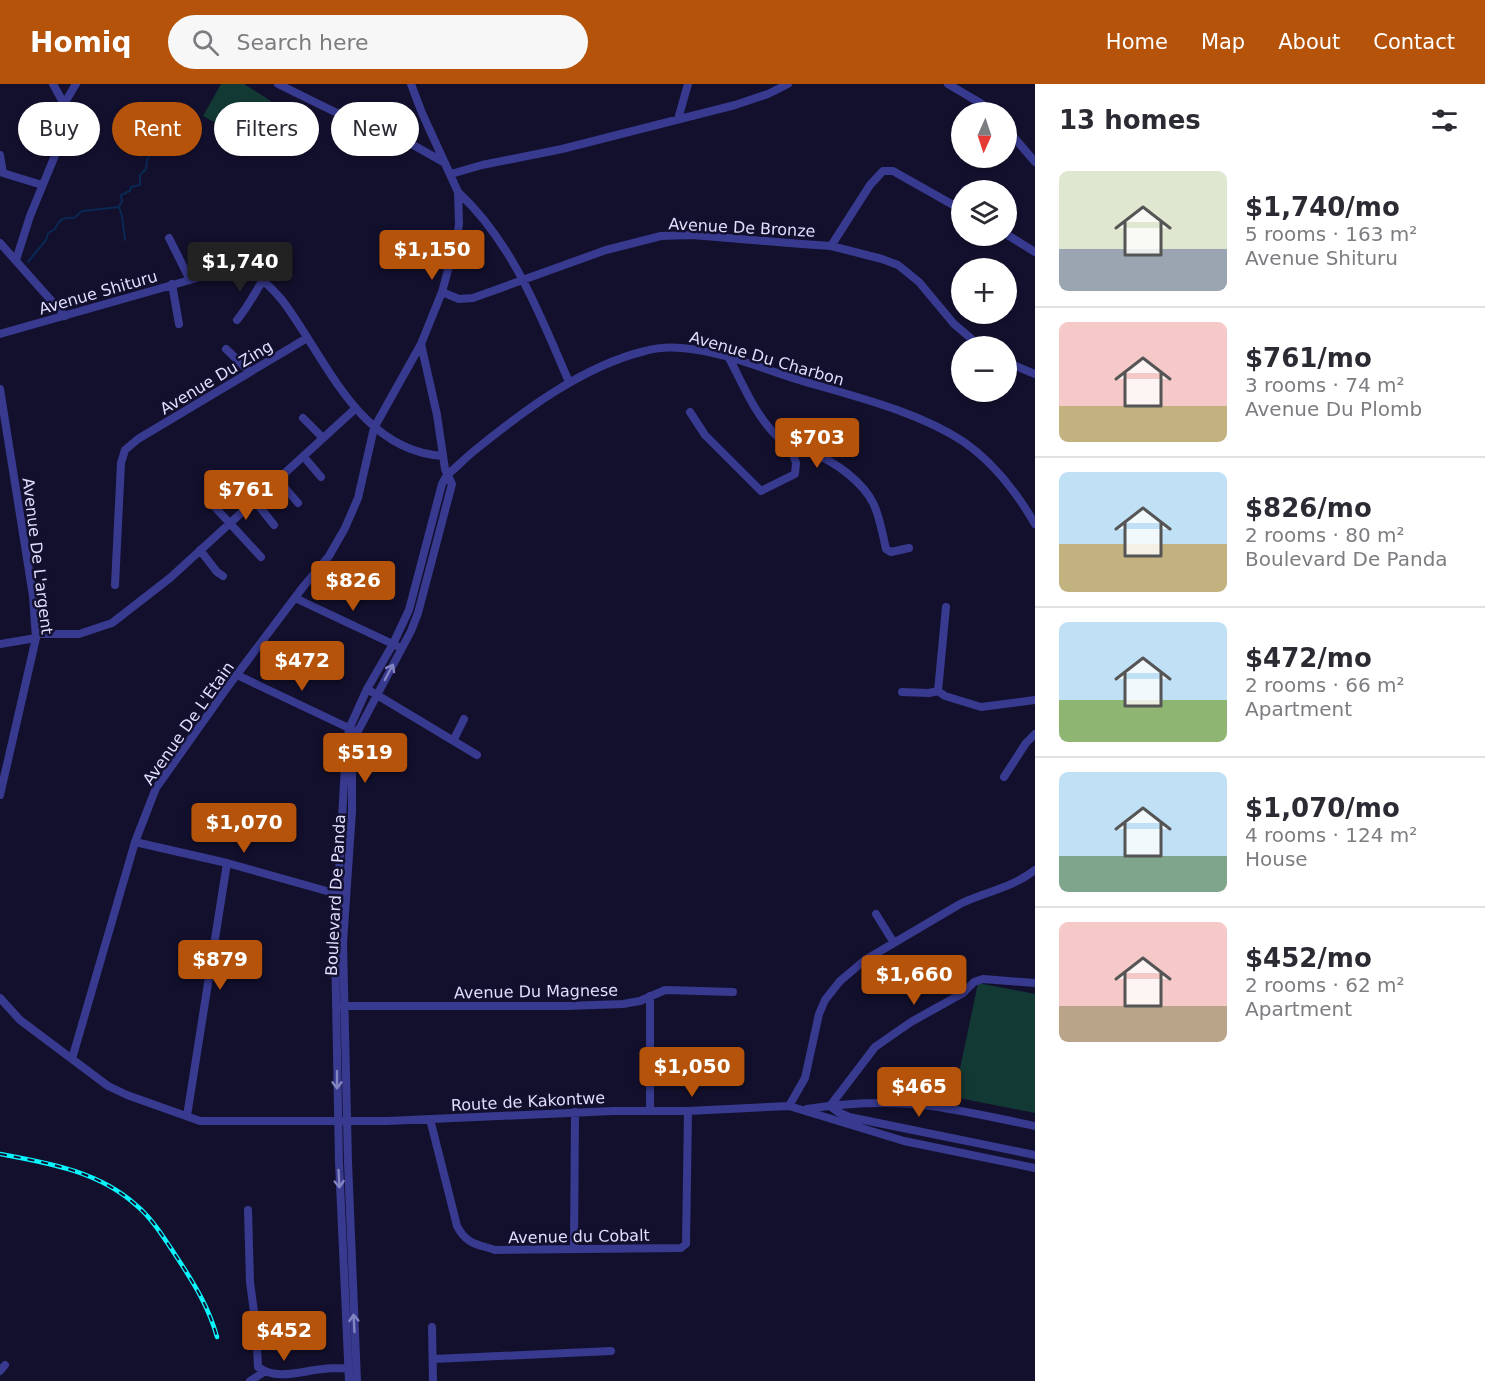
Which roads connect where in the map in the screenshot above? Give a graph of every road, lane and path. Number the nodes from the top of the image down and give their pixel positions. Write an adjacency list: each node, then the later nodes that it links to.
1 (52, 84): 8 (street)
2 (76, 84): 9 (street)
3 (278, 84): 16 (street)
4 (411, 84): 16 (street)
5 (688, 84): 11 (street)
6 (788, 84): 11 (street)
7 (948, 84): 10 (street)
8 (63, 102)
9 (65, 102)
10 (979, 102)
11 (678, 119): 17 (street)
12 (1017, 142): 15 (street)
13 (0, 155): 18 (street)
14 (55, 156): 18 (street)
15 (1035, 162)
16 (447, 164): 17 (street)
17 (451, 174): 19 (street)
18 (42, 185): 26 (street)
19 (458, 192): 29 (street); 31 (street)
20 (951, 204): 24 (street)
21 (169, 238): 27 (street)
22 (1017, 241): 25 (street)
23 (0, 243): 26 (street)
24 (831, 246): 29 (street, Avenue De Bronze); 36 (street, Avenue De Bronze)
25 (1035, 252)
26 (16, 260): 32 (street)
27 (190, 280): 28 (street, Avenue Shituru); 30 (street, Avenue Shituru)
28 (263, 280): 33 (street); 37 (street, Avenue Shituru)
29 (523, 280): 31 (street, Avenue De Bronze); 44 (street)
30 (172, 284): 32 (street, Avenue Shituru); 34 (street)
31 (442, 292): 38 (street)
32 (65, 316): 35 (street, Avenue Shituru)
33 (237, 320)
34 (179, 324)
35 (0, 334)
36 (968, 336)
37 (307, 338): 42 (street, Avenue Du Zing); 46 (street, Avenue Shituru)
38 (421, 344): 49 (street, Avenue De L'Etain); 52 (street, Boulevard De Panda)
39 (226, 349): 42 (street)
40 (729, 358): 44 (street, Avenue Du Charbon); 51 (street); 64 (street, Avenue Du Charbon)
41 (1017, 367): 43 (street)
42 (249, 372): 72 (street, Avenue Du Zing)
43 (1035, 374)
44 (569, 382): 54 (street, Avenue Du Charbon)
45 (0, 389): 75 (street, Avenue De L'argent)
46 (356, 408): 49 (street, Avenue Shituru); 50 (street)
47 (690, 412): 51 (street)
48 (303, 418): 50 (street)
49 (374, 428): 52 (street, Avenue Shituru); 73 (street, Avenue De L'Etain)
50 (323, 438): 53 (street)
51 (791, 447): 66 (street)
52 (443, 456): 54 (street, Boulevard De Panda)
53 (304, 457): 55 (street); 56 (street)
54 (447, 475): 61 (street, Boulevard De Panda); 62 (street, Boulevard De Panda)
55 (321, 477)
56 (278, 480): 58 (street); 59 (street)
57 (235, 484): 58 (street)
58 (255, 501): 63 (street); 65 (street)
59 (298, 503)
60 (212, 504): 63 (street)
61 (434, 517): 62 (street); 68 (street, Boulevard De Panda)
62 (443, 519): 70 (street, Boulevard De Panda)
63 (231, 523): 67 (street); 69 (street)
64 (1035, 524)
65 (274, 525)
66 (909, 548)
67 (200, 550): 71 (street); 75 (street)
68 (425, 555): 70 (street); 77 (street, Boulevard De Panda)
69 (261, 557)
70 (434, 557): 78 (street, Boulevard De Panda)
71 (223, 576)
72 (115, 585)
73 (295, 598): 77 (street); 79 (street, Avenue De L'Etain)
74 (946, 607): 81 (street)
75 (36, 636): 76 (street); 91 (street, Avenue De L'argent)
76 (0, 644)
77 (393, 644): 78 (street); 80 (street, Boulevard De Panda)
78 (401, 648): 83 (street, Boulevard De Panda, one-way to 78)
79 (237, 675): 86 (street); 92 (street, Avenue De L'Etain)
80 (367, 688): 83 (street); 86 (street, Boulevard De Panda)
81 (938, 691): 82 (street); 84 (street)
82 (902, 692)
83 (377, 696): 86 (street, Boulevard De Panda); 88 (street)
84 (1035, 700)
85 (464, 719): 88 (street)
86 (353, 730): 95 (street, Boulevard De Panda)
87 (1035, 734): 90 (street)
88 (454, 739): 89 (street)
89 (477, 755)
90 (1004, 777)
91 (0, 795)
92 (135, 842): 93 (street); 103 (street, Avenue De L'Etain)
93 (227, 863): 95 (street); 110 (street)
94 (1035, 870): 97 (street)
95 (341, 895): 102 (street, Boulevard De Panda)
96 (876, 914): 97 (street)
97 (894, 943): 104 (street)
98 (1035, 983): 105 (street)
99 (733, 992): 100 (street, Avenue Du Magnese)
100 (650, 996): 102 (street, Avenue Du Magnese); 107 (street)
101 (0, 998): 103 (street)
102 (341, 1006): 112 (street, Boulevard De Panda, one-way to 112); 113 (street, Boulevard De Panda)
103 (72, 1059): 110 (street)
104 (789, 1106): 106 (street, Route de Kakontwe); 108 (street, Route de Kakontwe)
105 (830, 1106): 106 (street); 114 (street); 115 (street)
106 (803, 1109): 116 (street, Route de Kakontwe)
107 (650, 1111): 108 (street, Route de Kakontwe); 109 (street, Route de Kakontwe)
108 (688, 1111): 118 (street, Avenue du Cobalt)
109 (575, 1112): 111 (street, Route de Kakontwe); 118 (street)
110 (187, 1116): 112 (street)
111 (430, 1119): 113 (street, Route de Kakontwe); 118 (street, Avenue du Cobalt)
112 (338, 1121): 113 (street, Route de Kakontwe); 119 (street, Boulevard De Panda, one-way to 119)
113 (347, 1121): 119 (street, Boulevard De Panda)
114 (1035, 1126)
115 (1035, 1155)
116 (1035, 1168)
117 (248, 1210): 124 (street)
118 (574, 1249)
119 (349, 1304): 123 (street); 128 (street, one-way to 119)
120 (432, 1327): 122 (street)
121 (611, 1351): 122 (street)
122 (434, 1359): 129 (street)
123 (348, 1368): 125 (street); 127 (street)
124 (264, 1372): 125 (street); 126 (street)
125 (290, 1378)
126 (250, 1381)
127 (349, 1381)
128 (357, 1381)
129 (433, 1381)

